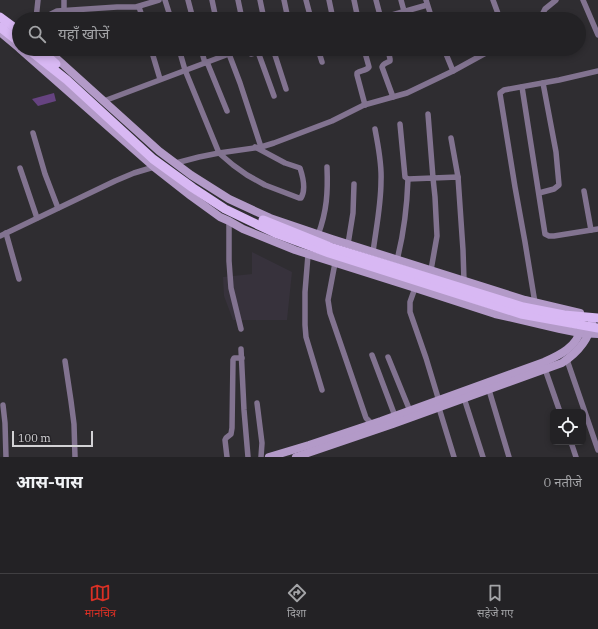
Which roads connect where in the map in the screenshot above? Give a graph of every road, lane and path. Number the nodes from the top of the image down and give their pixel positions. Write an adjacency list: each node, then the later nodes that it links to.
1 (38, 0): 23 (street)
2 (64, 0): 20 (street)
3 (160, 0): 19 (street)
4 (165, 0): 26 (street)
5 (188, 0): 27 (street)
6 (212, 0): 28 (street)
7 (238, 0): 29 (street)
8 (260, 0): 30 (street)
9 (284, 0): 31 (street)
10 (306, 0): 32 (street)
11 (329, 0): 33 (street)
12 (354, 0): 34 (street)
13 (376, 0): 35 (street)
14 (401, 0): 21 (street)
15 (493, 0): 38 (street)
16 (556, 0): 39 (street)
17 (583, 0): 45 (street)
18 (426, 2): 21 (street); 37 (street)
19 (139, 6): 20 (street); 25 (street)
20 (64, 10): 24 (street)
21 (404, 11): 36 (street)
22 (0, 12): 41 (main road)
23 (37, 12)
24 (54, 12)
25 (141, 12)
26 (169, 12)
27 (191, 12)
28 (215, 12)
29 (241, 12)
30 (263, 12)
31 (287, 12)
32 (309, 12)
33 (332, 12)
34 (357, 12)
35 (379, 12)
36 (401, 12)
37 (430, 12)
38 (497, 12)
39 (544, 12)
40 (0, 18): 42 (main road)
41 (12, 21)
42 (12, 26)
43 (0, 27): 46 (main road)
44 (0, 33): 47 (main road)
45 (598, 35)
46 (12, 36)
47 (12, 43)
48 (27, 56): 86 (main road)
49 (37, 56): 112 (main road)
50 (47, 56): 112 (main road)
51 (54, 56): 75 (main road)
52 (153, 56): 69 (street)
53 (181, 56): 66 (street)
54 (204, 56): 64 (street)
55 (224, 56): 64 (street)
56 (227, 56): 83 (street)
57 (259, 56): 73 (street)
58 (275, 56): 72 (street)
59 (320, 56): 65 (street)
60 (366, 56): 76 (street)
61 (389, 56): 74 (street)
62 (447, 56): 67 (street)
63 (480, 56): 67 (street)
64 (206, 62): 66 (street); 77 (street)
65 (322, 62)
66 (185, 70): 69 (street); 84 (street)
67 (453, 71): 74 (street)
68 (598, 71): 70 (street)
69 (160, 80): 75 (street)
70 (543, 83): 71 (street); 94 (street)
71 (522, 87): 94 (street); 111 (street)
72 (286, 89)
73 (274, 96)
74 (393, 97): 76 (street)
75 (104, 101): 85 (main road)
76 (365, 105): 83 (street)
77 (227, 111)
78 (428, 114): 90 (street)
79 (400, 124): 91 (street)
80 (375, 129): 103 (street)
81 (33, 133): 95 (street)
82 (451, 138): 89 (street)
83 (258, 147): 84 (street); 84 (street)
84 (219, 153): 85 (street)
85 (176, 163): 101 (main road)
86 (154, 167): 95 (street); 97 (main road)
87 (327, 167): 101 (street)
88 (20, 168): 96 (street)
89 (458, 177): 90 (street); 109 (street)
90 (433, 178): 91 (street); 107 (street)
91 (408, 179): 105 (street)
92 (354, 184): 102 (street)
93 (584, 191): 99 (street)
94 (539, 192): 99 (street)
95 (58, 208): 96 (street)
96 (37, 218): 100 (street)
97 (229, 221): 104 (main road); 113 (street)
98 (598, 229): 99 (street)
99 (591, 230)
100 (2, 234): 108 (street)
101 (318, 234): 102 (main road)
102 (348, 244): 103 (main road)
103 (373, 252): 105 (main road)
104 (308, 255): 106 (main road); 122 (street)
105 (397, 260): 107 (main road)
106 (335, 263): 110 (main road); 131 (street)
107 (431, 270): 109 (main road)
108 (19, 279)
109 (464, 281): 111 (main road)
110 (415, 288): 112 (main road); 126 (street)
111 (535, 303): 112 (main road)
112 (591, 325): 118 (main road); 120 (main road)
113 (241, 329)
114 (241, 349): 117 (street)
115 (372, 355): 130 (street)
116 (388, 357): 129 (street)
117 (242, 358): 136 (street); 137 (street)
118 (567, 360): 120 (main road); 133 (street)
119 (65, 361): 135 (street)
120 (552, 363): 121 (main road); 126 (main road)
121 (545, 370): 123 (main road); 128 (street)
122 (322, 390)
123 (489, 390): 124 (main road); 143 (street)
124 (464, 398): 126 (main road); 142 (street)
125 (257, 403): 138 (street)
126 (439, 404): 129 (main road); 140 (main road); 141 (street)
127 (3, 405): 134 (street)
128 (559, 409)
129 (410, 411): 130 (main road)
130 (395, 416): 131 (main road)
131 (372, 424): 139 (main road)
132 (572, 445): 144 (street)
133 (598, 450)
134 (6, 457)
135 (75, 457)
136 (227, 457)
137 (248, 457)
138 (261, 457)
139 (269, 457)
140 (296, 457)
141 (454, 457)
142 (482, 457)
143 (509, 457)
144 (576, 457)

